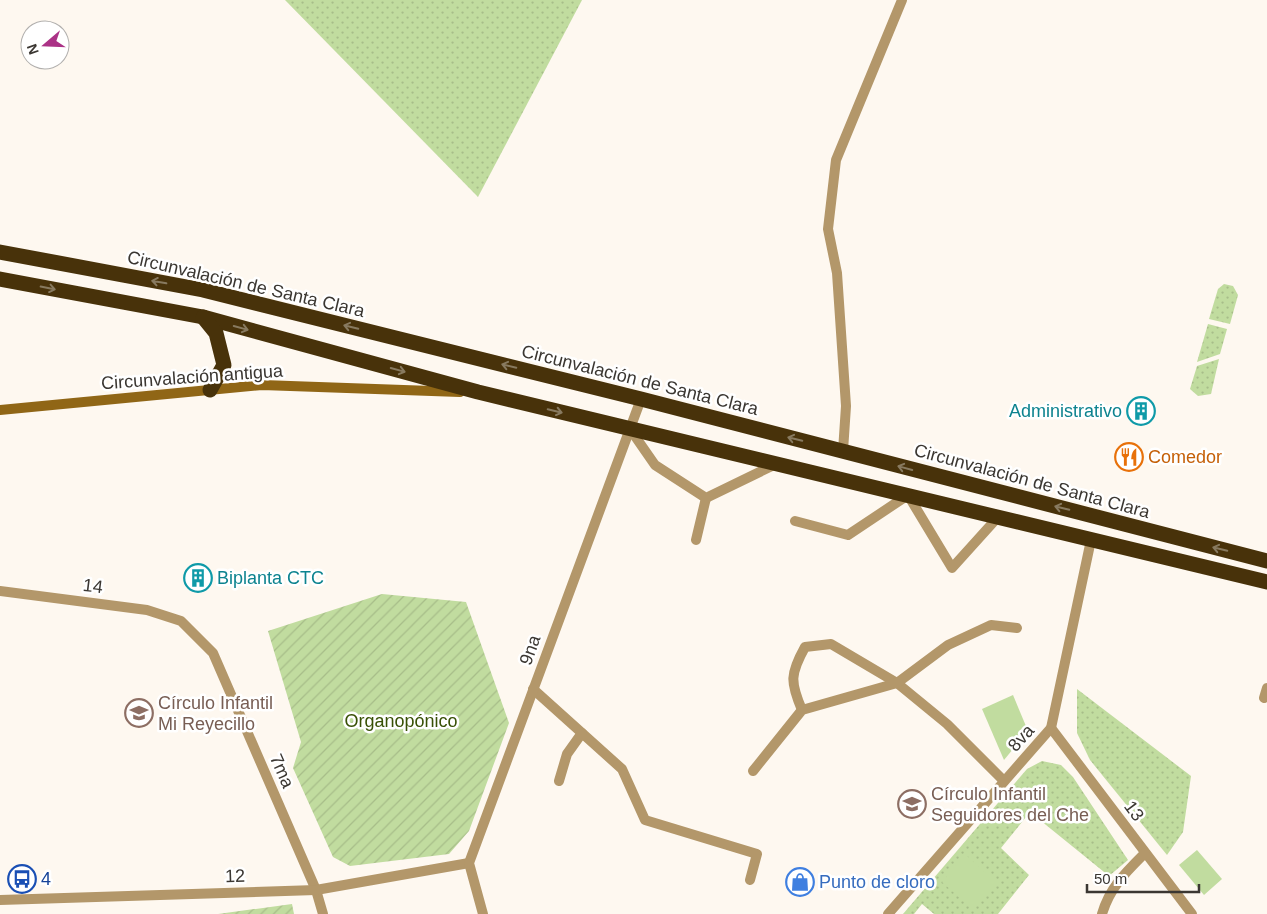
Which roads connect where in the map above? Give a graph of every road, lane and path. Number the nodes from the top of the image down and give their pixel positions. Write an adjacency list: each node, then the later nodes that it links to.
1 (902, 0): 10 (street)
2 (0, 252): 7 (highway, Circunvalación de Santa Clara, one-way to 2)
3 (0, 279): 4 (highway, one-way to 4)
4 (203, 317): 5 (highway); 6 (highway, one-way to 6)
5 (210, 390): 6 (street, Circunvalación antigua); 8 (street, Circunvalación antigua)
6 (478, 392): 9 (highway, one-way to 9)
7 (641, 399): 9 (street, 9na); 10 (highway, Circunvalación de Santa Clara, one-way to 7)
8 (0, 410)
9 (630, 429): 11 (highway); 13 (street); 24 (street, 9na)
10 (842, 451): 18 (highway, Circunvalación de Santa Clara, one-way to 10)
11 (776, 464): 12 (highway); 13 (street)
12 (908, 496): 14 (highway); 14 (street); 15 (street)
13 (706, 498): 16 (street)
14 (998, 517): 17 (highway)
15 (795, 521)
16 (696, 540)
17 (1092, 540): 19 (highway); 26 (street, 8va)
18 (1267, 561)
19 (1267, 582)
20 (0, 591): 21 (street, 14)
21 (181, 621): 34 (street, 7ma)
22 (1017, 628): 23 (street)
23 (897, 683): 25 (street); 25 (street); 30 (street)
24 (533, 689): 27 (street); 32 (street, 9na)
25 (802, 710): 28 (street)
26 (1051, 728): 30 (street, 8va); 31 (street, 13)
27 (582, 733): 29 (street); 33 (street)
28 (753, 771)
29 (559, 781)
30 (1004, 781): 38 (street, 8va)
31 (1146, 853): 39 (street); 40 (street, 13)
32 (469, 863): 34 (street, 12); 37 (street)
33 (750, 880)
34 (316, 890): 35 (street, 12); 36 (street, 7ma)
35 (0, 900)
36 (324, 914)
37 (483, 914)
38 (888, 914)
39 (1102, 914)
40 (1192, 914)

